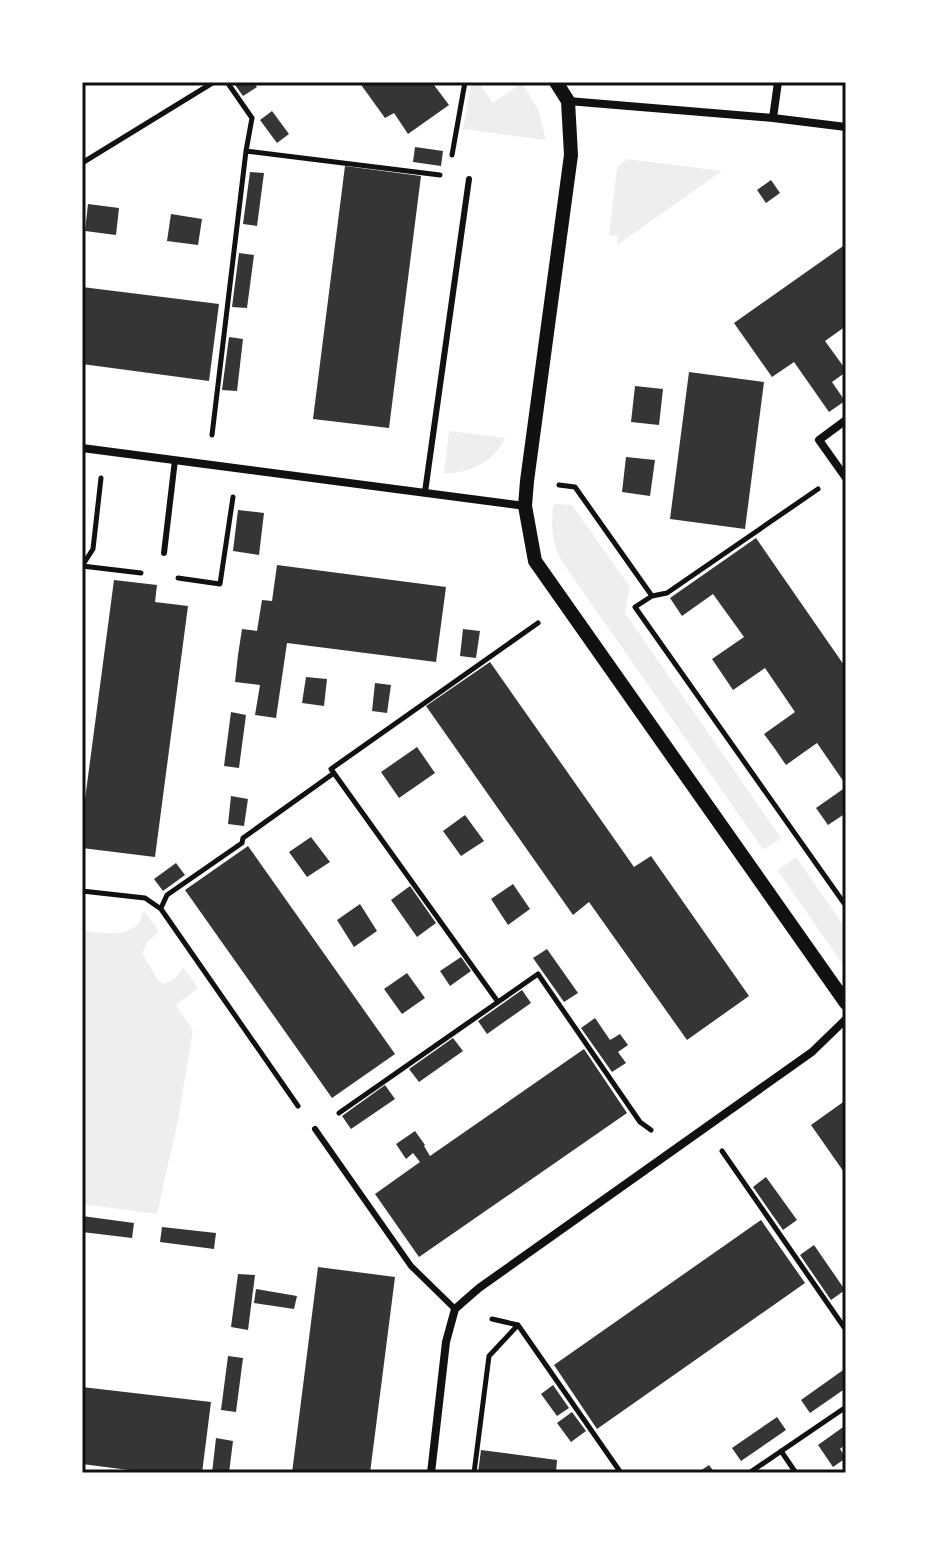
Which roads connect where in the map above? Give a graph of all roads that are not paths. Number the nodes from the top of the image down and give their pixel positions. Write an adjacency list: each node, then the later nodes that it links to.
1 (556, 82): 3 (street)
2 (778, 82): 4 (street)
3 (568, 101): 4 (street); 12 (street)
4 (773, 118): 5 (street)
5 (846, 127)
6 (469, 179): 11 (lane)
7 (846, 420): 10 (street)
8 (82, 448): 9 (street)
9 (175, 460): 11 (street); 13 (lane)
10 (844, 475)
11 (425, 492): 12 (street)
12 (525, 506): 14 (street)
13 (164, 553)
14 (846, 1003)
15 (846, 1019): 17 (street)
16 (315, 1129): 17 (lane)
17 (455, 1309): 18 (street)
18 (431, 1473)

